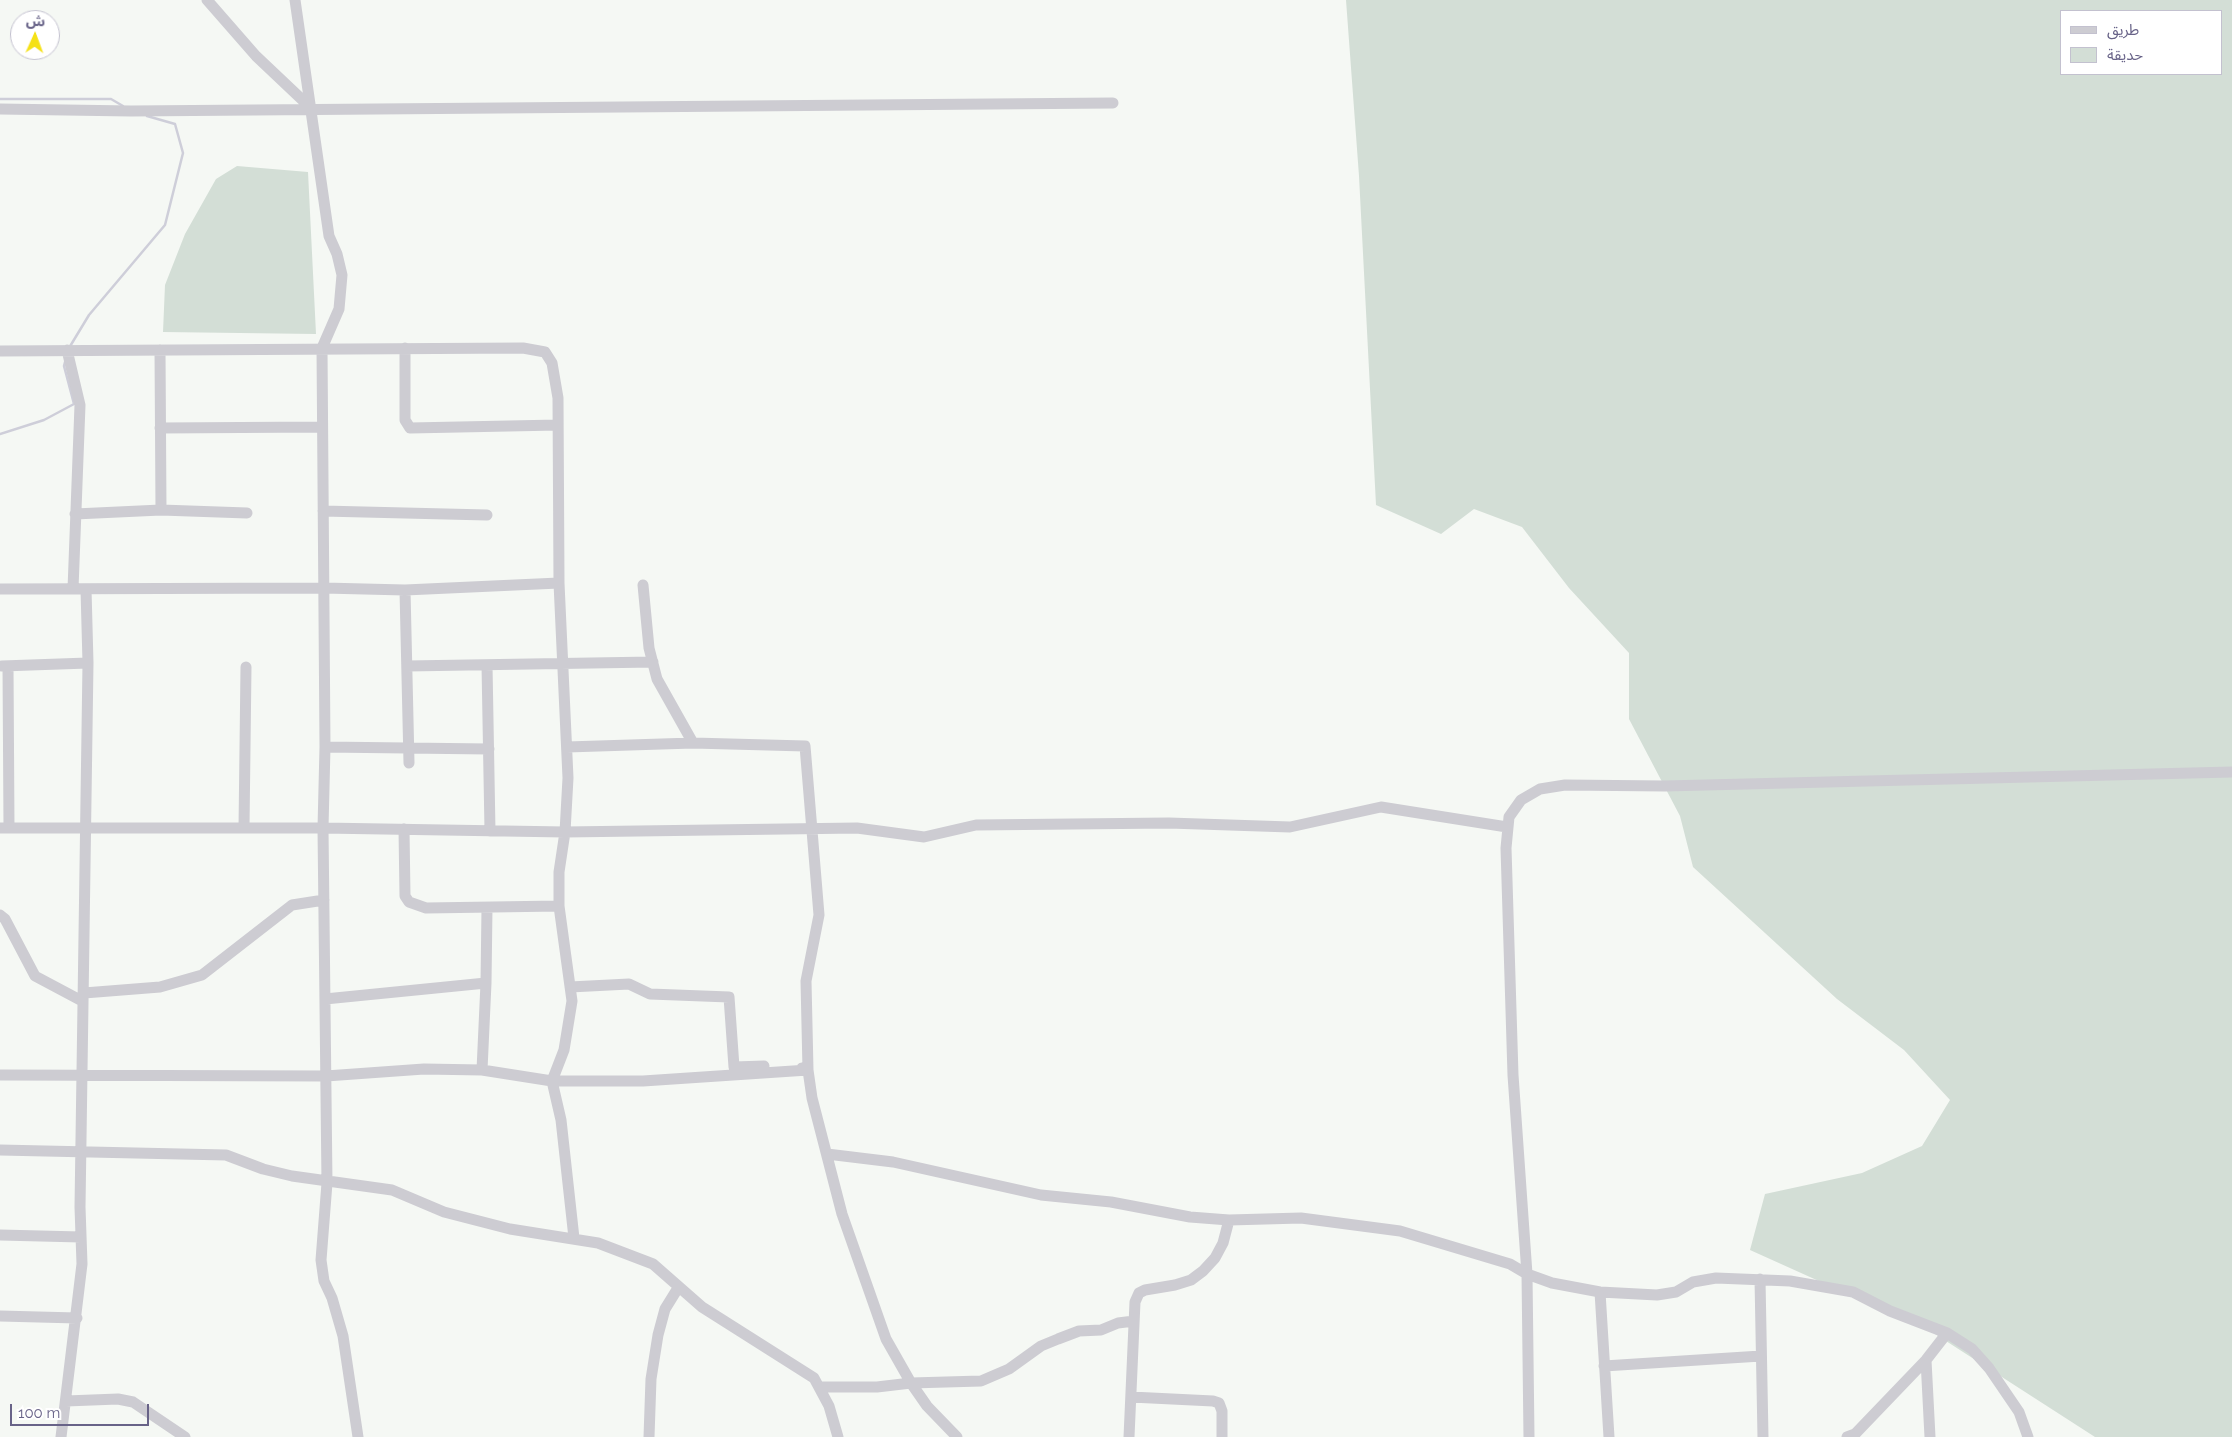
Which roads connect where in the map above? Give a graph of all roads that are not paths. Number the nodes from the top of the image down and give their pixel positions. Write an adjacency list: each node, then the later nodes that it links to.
1 (207, 0): 5 (street)
2 (295, 0): 5 (street)
3 (1113, 103): 5 (street)
4 (0, 109): 5 (street)
5 (312, 109): 6 (street)
6 (322, 348): 7 (street); 9 (street); 12 (street)
7 (405, 348): 11 (street); 11 (street)
8 (67, 350): 9 (street); 10 (street); 17 (street)
9 (160, 350): 13 (street)
10 (0, 351)
11 (558, 425): 19 (street)
12 (322, 427): 13 (street); 15 (street)
13 (160, 428): 14 (street)
14 (161, 510): 16 (street); 17 (street)
15 (323, 511): 18 (street); 21 (street)
16 (247, 513)
17 (75, 514): 23 (street)
18 (487, 515)
19 (559, 583): 25 (street); 28 (street)
20 (643, 585): 26 (street)
21 (324, 588): 24 (street); 25 (street); 34 (street)
22 (0, 589): 23 (street)
23 (73, 589): 24 (street)
24 (86, 589): 27 (street)
25 (405, 590): 31 (street)
26 (652, 662): 28 (street); 33 (street)
27 (88, 663): 30 (street); 43 (street)
28 (563, 664): 29 (street); 36 (street)
29 (487, 665): 31 (street); 37 (street)
30 (4, 666): 38 (street)
31 (407, 666): 35 (street)
32 (246, 667): 44 (street)
33 (693, 743): 36 (street); 46 (street)
34 (326, 747): 35 (street); 45 (street)
35 (409, 747): 37 (street); 39 (street)
36 (567, 747): 49 (street)
37 (489, 749): 48 (street)
38 (4, 752): 42 (street)
39 (409, 763)
40 (2232, 772): 41 (street)
41 (1507, 827): 46 (street); 72 (street)
42 (4, 828): 43 (street)
43 (84, 828): 44 (street); 56 (street)
44 (244, 828): 45 (street)
45 (323, 828): 47 (street); 50 (street)
46 (811, 828): 49 (street); 59 (street)
47 (404, 829): 48 (street); 52 (street)
48 (490, 831): 49 (street)
49 (565, 832): 51 (street)
50 (324, 900): 56 (street); 57 (street)
51 (558, 906): 52 (street); 55 (street)
52 (487, 908): 54 (street)
53 (0, 915): 56 (street)
54 (486, 983): 57 (street); 58 (street)
55 (570, 987): 59 (street); 63 (street)
56 (83, 997): 61 (street)
57 (325, 999): 62 (street)
58 (482, 1070): 62 (street); 63 (street)
59 (808, 1070): 63 (street); 66 (street)
60 (0, 1075): 61 (street)
61 (83, 1076): 62 (street); 65 (street)
62 (326, 1076): 67 (street)
63 (552, 1081): 71 (street)
64 (0, 1150): 65 (street)
65 (80, 1151): 67 (street); 70 (street)
66 (827, 1154): 68 (street); 83 (street)
67 (327, 1183): 71 (street); 89 (street)
68 (1229, 1220): 72 (street); 78 (street)
69 (0, 1235): 70 (street)
70 (81, 1236): 77 (street)
71 (574, 1238): 74 (street)
72 (1527, 1274): 75 (street); 95 (street)
73 (1760, 1279): 75 (street); 79 (street); 80 (street)
74 (678, 1288): 84 (street); 90 (street)
75 (1600, 1292): 82 (street)
76 (0, 1316): 77 (street)
77 (77, 1318): 86 (street)
78 (1134, 1321): 83 (street); 85 (street)
79 (1947, 1333): 81 (street); 100 (street)
80 (1761, 1356): 82 (street); 97 (street)
81 (1926, 1360): 98 (street); 99 (street)
82 (1604, 1366): 96 (street)
83 (911, 1383): 84 (street); 92 (street)
84 (820, 1387): 91 (street)
85 (1131, 1397): 93 (street); 94 (street)
86 (66, 1401): 87 (street); 88 (street)
87 (61, 1437)
88 (186, 1437)
89 (358, 1437)
90 (649, 1437)
91 (838, 1437)
92 (957, 1437)
93 (1129, 1437)
94 (1222, 1437)
95 (1529, 1437)
96 (1609, 1437)
97 (1763, 1437)
98 (1847, 1437)
99 (1930, 1437)
100 (2028, 1437)

